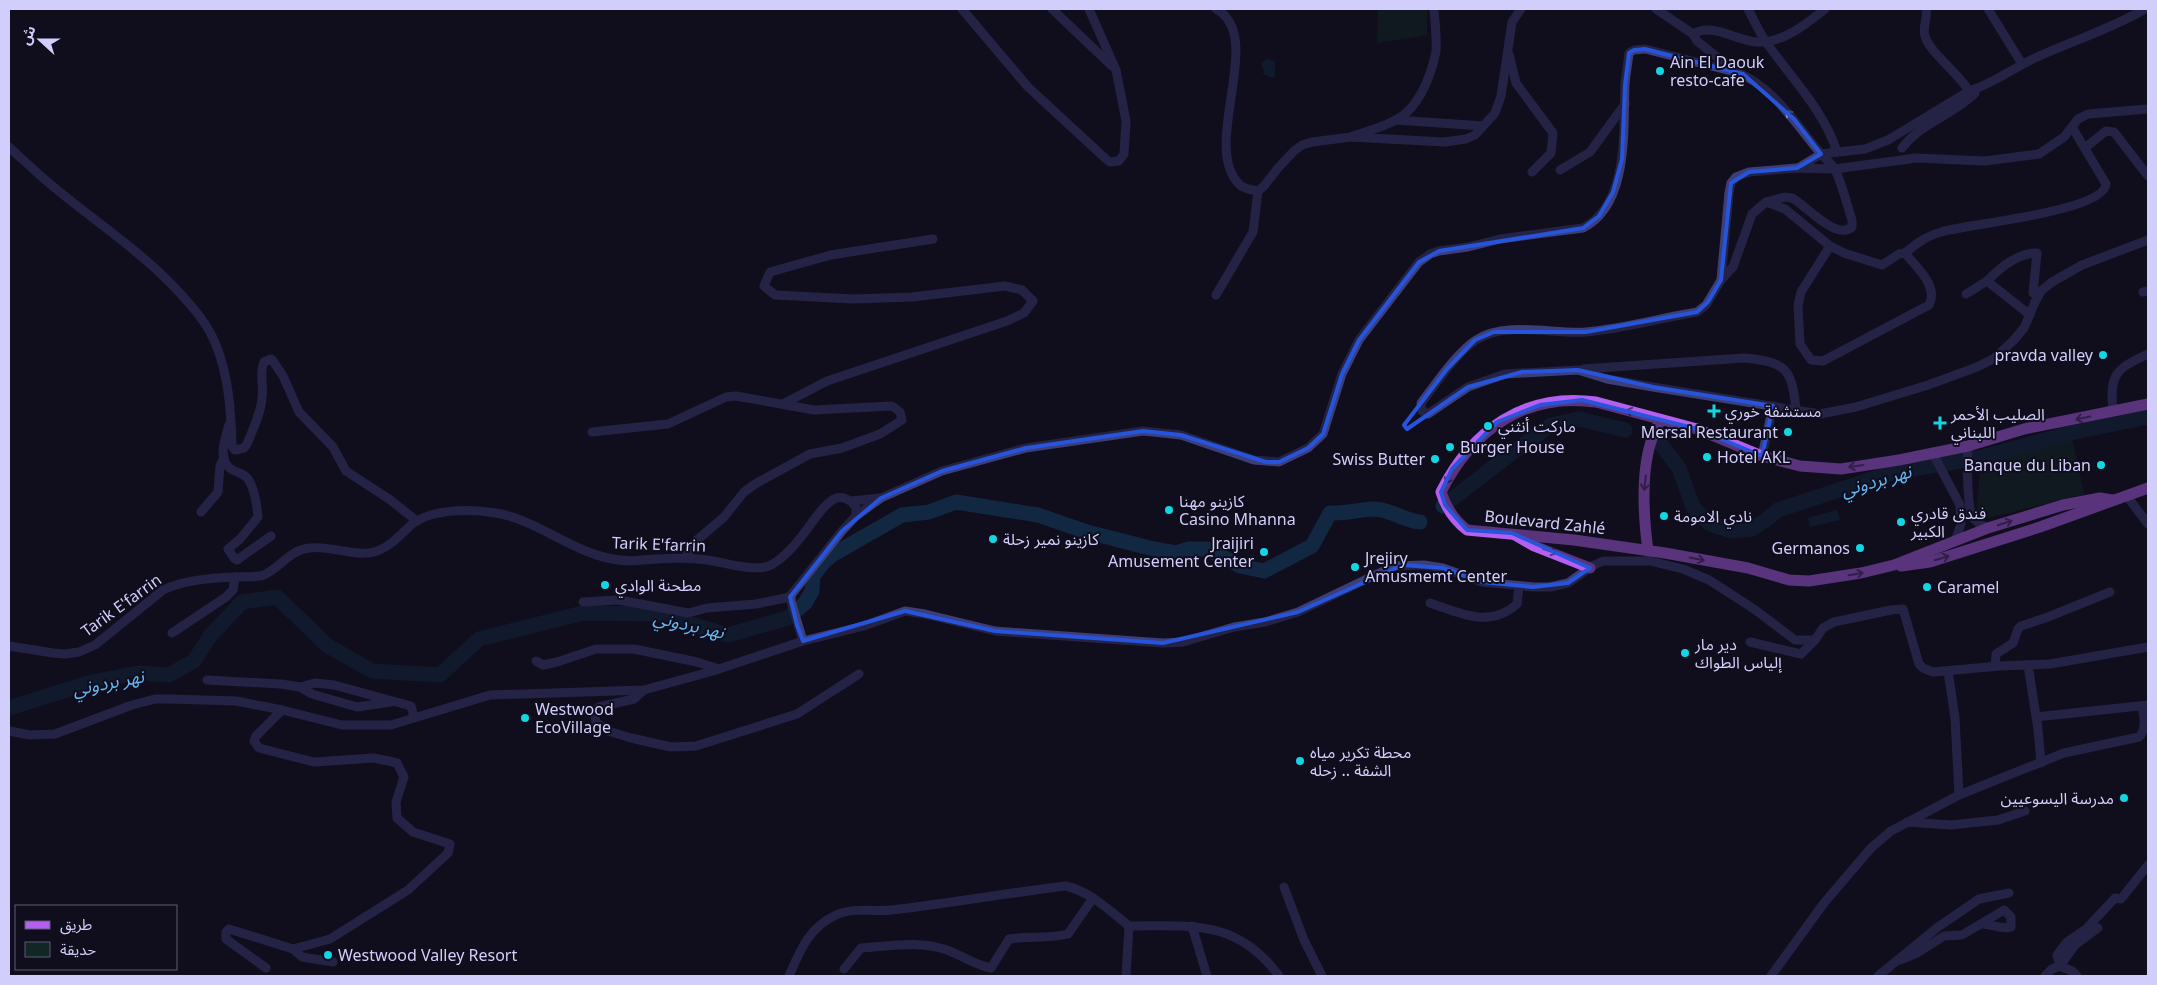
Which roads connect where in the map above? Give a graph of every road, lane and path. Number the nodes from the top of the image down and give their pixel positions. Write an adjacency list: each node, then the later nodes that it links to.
1 (962, 9): 18 (street)
2 (1052, 9): 18 (street)
3 (1089, 9): 18 (street)
4 (1216, 9): 13 (street)
5 (1434, 9): 23 (street)
6 (1520, 9): 16 (street)
7 (1656, 9): 14 (street)
8 (1748, 9): 15 (street)
9 (1824, 9): 15 (street)
10 (1926, 9): 20 (street)
11 (1988, 9): 17 (street)
12 (2145, 9): 17 (street)
13 (1230, 13): 41 (street)
14 (1693, 34): 15 (street); 19 (street)
15 (1765, 41): 32 (street)
16 (1508, 48): 24 (street); 39 (street)
17 (2022, 64): 20 (street)
18 (1116, 70)
19 (1735, 72): 21 (street); 33 (street, one-way to 19)
20 (1971, 93): 27 (street); 29 (street)
21 (1626, 102): 38 (street); 71 (street)
22 (2148, 109): 25 (street)
23 (1395, 120): 24 (street); 26 (street)
24 (1484, 126): 26 (street)
25 (2072, 127): 30 (street); 34 (street)
26 (1351, 137): 41 (street)
27 (1892, 139): 29 (street); 31 (street)
28 (9, 147): 60 (street)
29 (1902, 148): 34 (street)
30 (2085, 148): 40 (street); 46 (street)
31 (1865, 149): 32 (street); 35 (street)
32 (1837, 152): 33 (street)
33 (1821, 154): 36 (street); 37 (street)
34 (1902, 160): 35 (street)
35 (1870, 166): 37 (street)
36 (1797, 168): 37 (street); 47 (street)
37 (1834, 169): 42 (street)
38 (1560, 170)
39 (1532, 172)
40 (2148, 176)
41 (1258, 191): 50 (street)
42 (1766, 202): 45 (street); 47 (street)
43 (933, 239): 55 (street)
44 (2148, 240): 51 (street)
45 (1830, 246): 46 (street); 46 (street)
46 (1905, 253)
47 (1721, 280): 54 (street)
48 (1986, 281): 49 (street); 51 (street); 52 (street)
49 (1966, 294)
50 (1216, 295)
51 (2038, 296): 52 (street)
52 (2030, 315): 58 (street)
53 (2148, 354): 59 (street)
54 (1578, 370): 57 (street); 58 (street)
55 (783, 404): 62 (street); 83 (street)
56 (2148, 404): 59 (main road, Boulevard Zahlé)
57 (1773, 406): 58 (street); 65 (street)
58 (1796, 410)
59 (2113, 411): 63 (main road, Boulevard Zahlé, one-way to 63)
60 (231, 417): 64 (street); 76 (street)
61 (1661, 420): 65 (main road, Boulevard Zahlé); 79 (main road, Boulevard Zahlé, one-way to 79); 82 (main road, one-way to 82)
62 (592, 432)
63 (1968, 449): 66 (main road, Boulevard Zahlé); 67 (street)
64 (224, 456): 74 (street); 80 (street)
65 (1762, 456): 66 (main road, Boulevard Zahlé, one-way to 65)
66 (1934, 456): 68 (street)
67 (1968, 477): 68 (street); 78 (street)
68 (1948, 484): 81 (street)
69 (2148, 488): 70 (main road)
70 (2126, 495): 72 (main road); 77 (street)
71 (881, 498): 73 (street, Tarik E'farrin); 75 (street)
72 (2113, 500): 78 (main road, one-way to 72); 84 (main road, one-way to 72)
73 (851, 501): 75 (street); 83 (street, Tarik E'farrin)
74 (201, 512)
75 (856, 516): 90 (street)
76 (417, 520): 83 (street, Tarik E'farrin); 86 (street, Tarik E'farrin)
77 (2148, 524)
78 (1988, 528): 81 (main road)
79 (1512, 533): 82 (main road, Boulevard Zahlé); 85 (main road, one-way to 85)
80 (271, 536)
81 (1955, 541): 84 (main road)
82 (1649, 556): 84 (main road, Boulevard Zahlé, one-way to 84); 85 (street); 93 (street)
83 (685, 558)
84 (1894, 565)
85 (1590, 568): 87 (street)
86 (235, 577): 92 (street); 96 (street, Tarik E'farrin)
87 (1519, 586): 91 (street); 94 (street)
88 (2110, 592): 100 (street)
89 (583, 602): 90 (street)
90 (791, 603): 94 (street)
91 (1430, 603)
92 (172, 633)
93 (1815, 640): 95 (street); 102 (street)
94 (803, 641): 101 (street)
95 (1750, 642)
96 (9, 646)
97 (2148, 647): 99 (street)
98 (536, 662): 101 (street)
99 (2028, 665): 100 (street); 111 (street)
100 (1995, 666): 102 (street)
101 (719, 669): 106 (street)
102 (1948, 671): 114 (street)
103 (859, 674): 106 (street)
104 (207, 680): 105 (street)
105 (300, 687): 107 (street); 107 (street)
106 (644, 690): 110 (street)
107 (393, 702): 110 (street)
108 (2145, 705): 111 (street); 113 (street)
109 (282, 710): 110 (street); 112 (street); 125 (street)
110 (414, 717)
111 (2036, 717): 113 (street)
112 (9, 731)
113 (2041, 764): 114 (street)
114 (1959, 795): 116 (street)
115 (2025, 811): 116 (street)
116 (1907, 822): 136 (street)
117 (2148, 864): 128 (street)
118 (1284, 887): 135 (street)
119 (2009, 893): 126 (street)
120 (1093, 898): 122 (street); 130 (street); 131 (street)
121 (1982, 924): 126 (street)
122 (1129, 926): 123 (street); 132 (street)
123 (1192, 926): 133 (street); 134 (street)
124 (2098, 928): 128 (street)
125 (293, 949): 127 (street); 129 (street)
126 (1900, 960): 137 (street)
127 (334, 962)
128 (2060, 966): 138 (street); 139 (street)
129 (266, 968)
130 (844, 969)
131 (788, 976)
132 (1126, 976)
133 (1207, 976)
134 (1280, 976)
135 (1322, 976)
136 (1771, 976)
137 (1878, 976)
138 (2045, 976)
139 (2077, 976)

